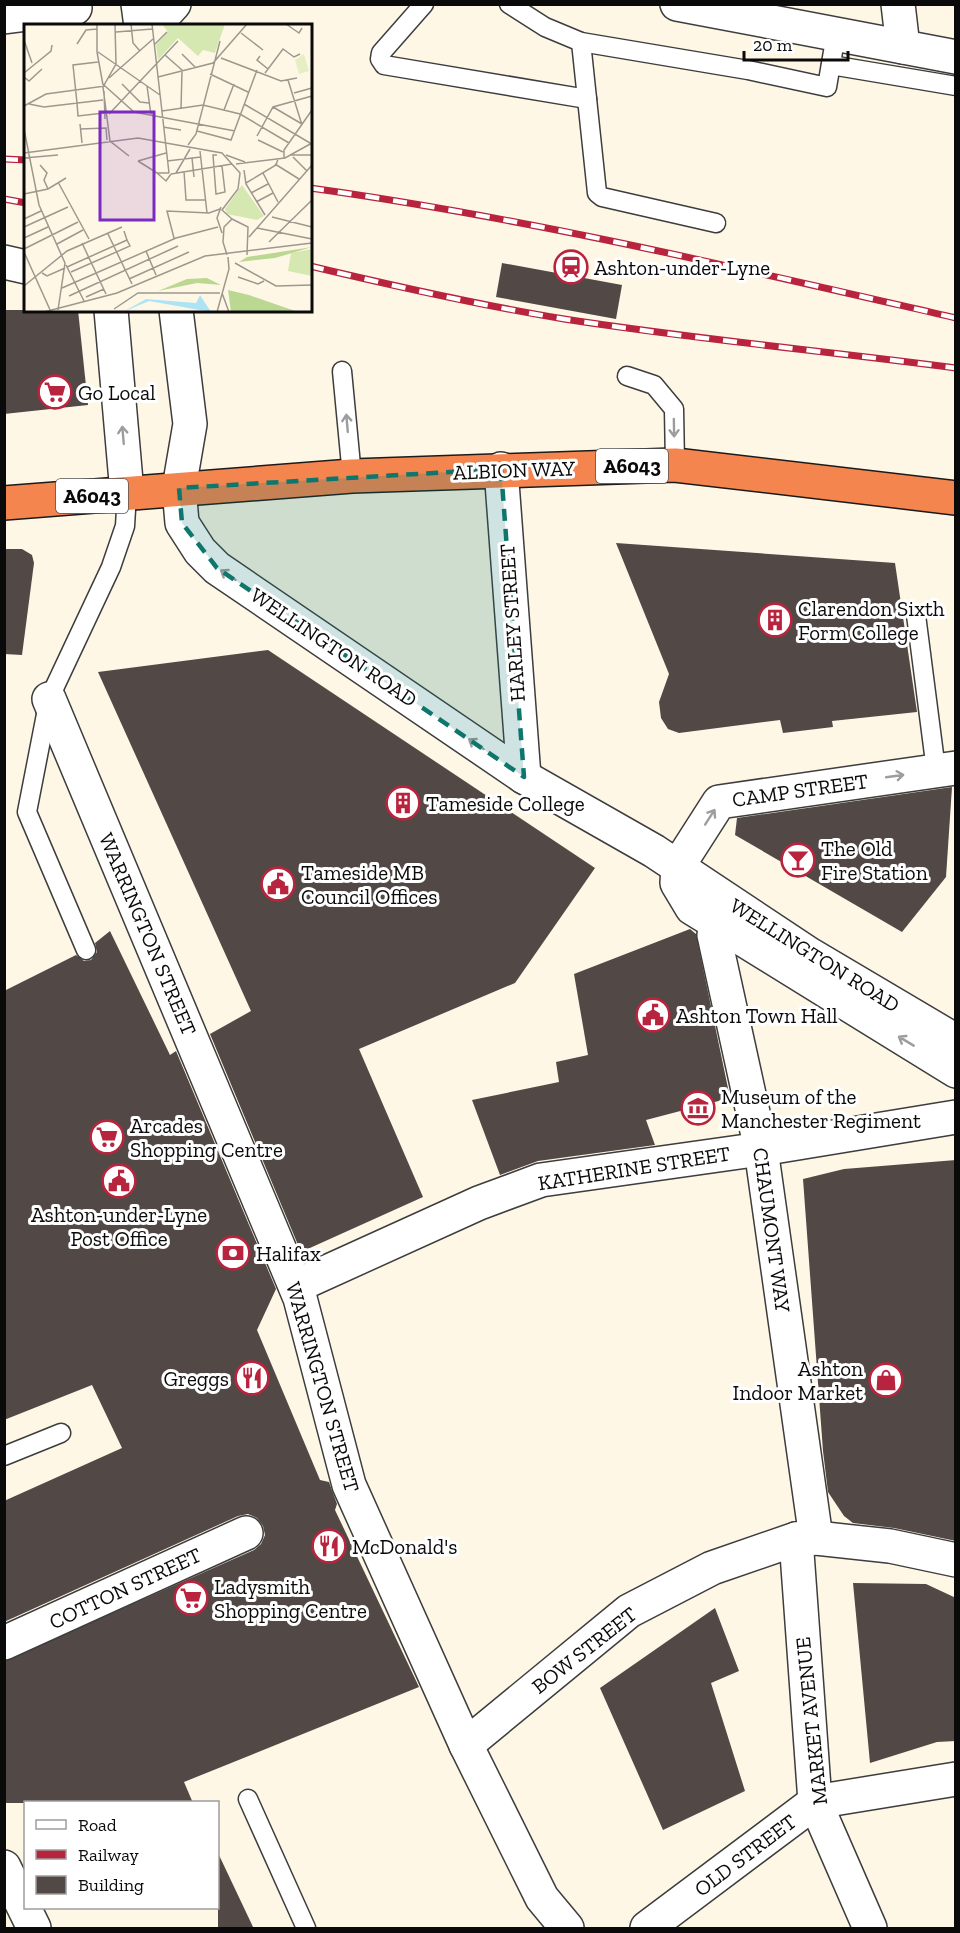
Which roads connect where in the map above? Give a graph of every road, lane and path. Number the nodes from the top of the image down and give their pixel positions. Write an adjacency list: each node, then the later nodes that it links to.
1 (138, 4): 9 (street)
2 (174, 4): 10 (street)
3 (424, 4): 16 (lane)
4 (509, 4): 11 (lane)
5 (677, 4): 13 (street)
6 (898, 4): 12 (street)
7 (76, 13): 8 (street)
8 (4, 17)
9 (141, 24)
10 (156, 24)
11 (581, 42): 13 (lane); 16 (lane)
12 (903, 47): 13 (street); 14 (street)
13 (834, 49): 15 (lane)
14 (956, 57)
15 (956, 86)
16 (587, 99): 17 (lane)
17 (716, 223)
18 (4, 262): 19 (street)
19 (24, 267)
20 (111, 312): 28 (street, one-way to 20)
21 (176, 312): 27 (street, WELLINGTON ROAD)
22 (342, 371): 26 (lane, one-way to 22)
23 (627, 376): 24 (lane, one-way to 24)
24 (675, 465): 25 (highway, ALBION WAY / A6043); 29 (highway, ALBION WAY / A6043)
25 (501, 470): 26 (highway, ALBION WAY / A6043); 34 (street, HARLEY STREET)
26 (352, 476): 27 (highway, ALBION WAY / A6043)
27 (179, 488): 28 (highway, A6043); 34 (street, WELLINGTON ROAD, one-way to 27)
28 (127, 493): 30 (highway, A6043); 32 (lane)
29 (956, 498)
30 (4, 503)
31 (916, 615): 33 (lane)
32 (49, 699): 37 (lane); 42 (street, WARRINGTON STREET)
33 (946, 769): 35 (street, CAMP STREET, one-way to 33)
34 (524, 777): 35 (street, WELLINGTON ROAD)
35 (678, 866): 36 (street, WELLINGTON ROAD); 38 (street, WELLINGTON ROAD)
36 (718, 927): 39 (street, WELLINGTON ROAD, one-way to 36); 41 (street, CHAUMONT WAY)
37 (86, 950)
38 (956, 1041)
39 (956, 1071)
40 (956, 1117): 41 (street, KATHERINE STREET)
41 (761, 1149): 42 (street, KATHERINE STREET); 46 (street, CHAUMONT WAY)
42 (296, 1286): 49 (street, WARRINGTON STREET)
43 (61, 1433): 44 (lane)
44 (4, 1456)
45 (246, 1533): 48 (street, COTTON STREET)
46 (806, 1538): 47 (street, BOW STREET); 49 (street, BOW STREET); 52 (street, MARKET AVENUE)
47 (956, 1560)
48 (4, 1643)
49 (466, 1745): 58 (street, WARRINGTON STREET)
50 (956, 1779): 52 (street, OLD STREET)
51 (248, 1799): 57 (lane)
52 (815, 1802): 59 (street, OLD STREET); 60 (street, MARKET AVENUE)
53 (4, 1867): 54 (street)
54 (24, 1908)
55 (24, 1909): 56 (street)
56 (34, 1929)
57 (306, 1929)
58 (567, 1929)
59 (647, 1929)
60 (870, 1929)

